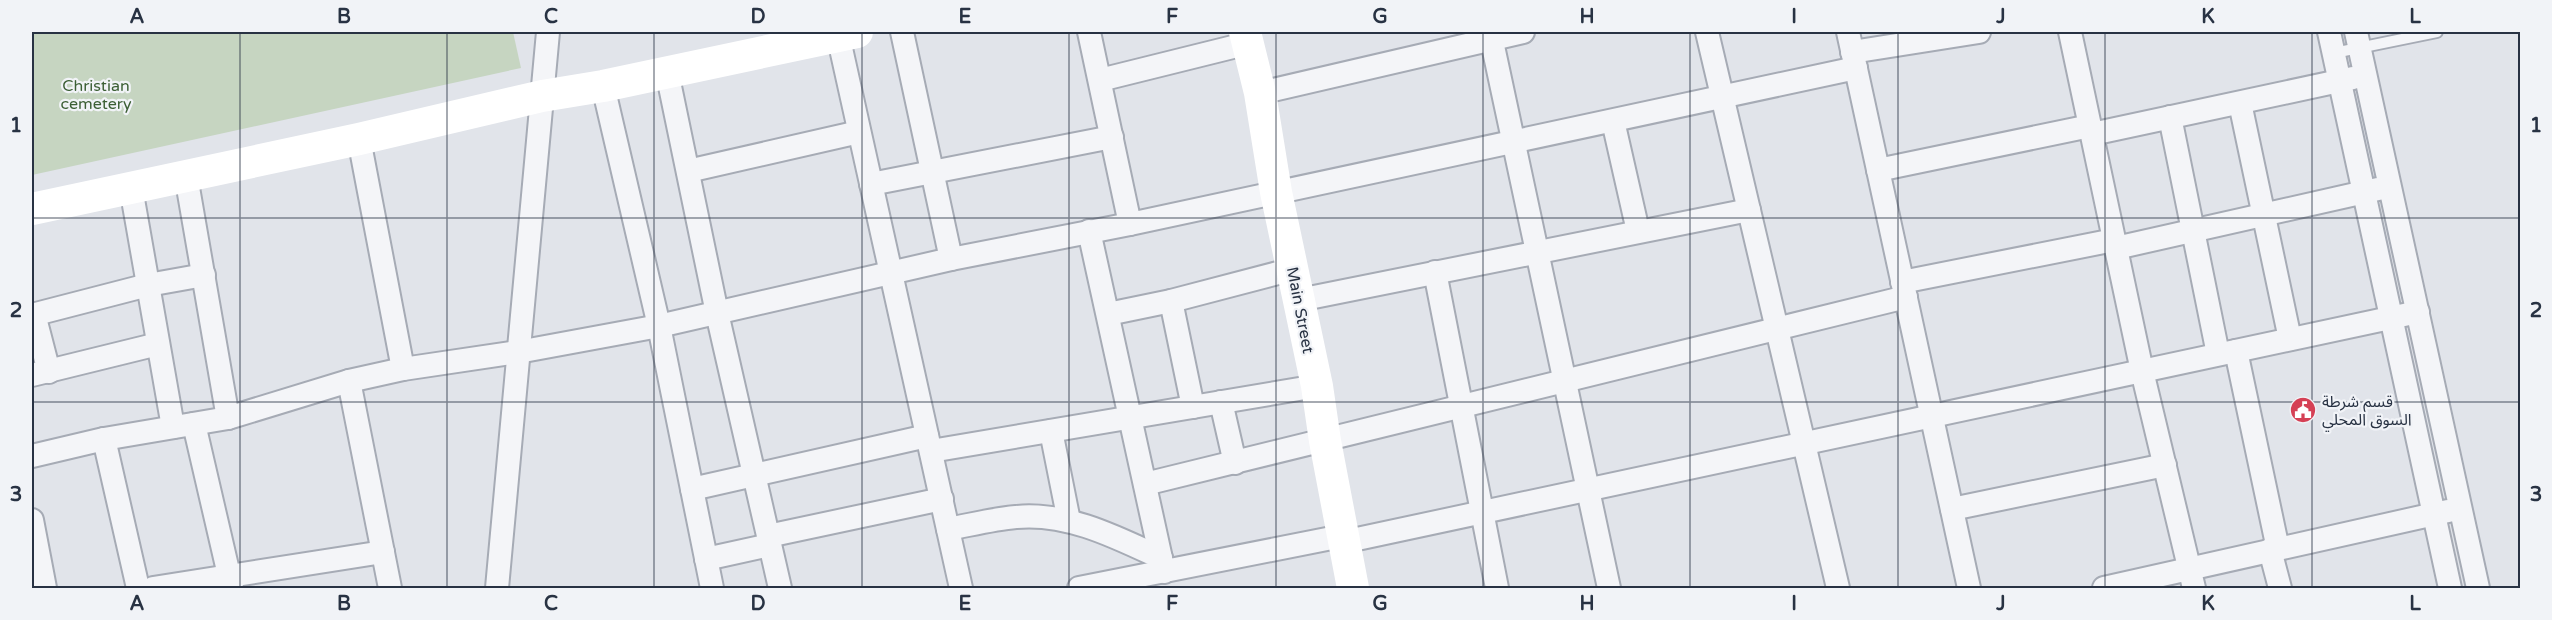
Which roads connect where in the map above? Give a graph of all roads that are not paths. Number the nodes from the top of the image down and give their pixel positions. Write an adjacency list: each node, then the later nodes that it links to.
1 (537, 32): 17 (street)
2 (548, 32): 17 (street)
3 (902, 32): 36 (street)
4 (1089, 32): 20 (street)
5 (1523, 32): 11 (street)
6 (1707, 32): 25 (street)
7 (1979, 32): 16 (street)
8 (2070, 32): 29 (street)
9 (2437, 32): 14 (lane)
10 (848, 33): 13 (street); 30 (street)
11 (1491, 35): 23 (street); 33 (street)
12 (1247, 37): 20 (street); 23 (street, Main Street)
13 (784, 39): 18 (street)
14 (2358, 40): 15 (lane); 19 (street)
15 (2331, 42): 21 (street)
16 (1852, 51): 25 (street); 34 (street)
17 (546, 56): 24 (street)
18 (667, 72): 22 (street); 35 (street)
19 (2366, 75): 21 (street); 39 (street)
20 (1100, 80): 31 (street)
21 (2340, 81): 26 (street); 42 (street)
22 (603, 86): 24 (street); 66 (street)
23 (1260, 93): 41 (street, Main Street)
24 (542, 96): 32 (street); 70 (street)
25 (1723, 98): 28 (street); 44 (street)
26 (2240, 102): 27 (street); 45 (street)
27 (2170, 117): 29 (street); 49 (street)
28 (1613, 121): 33 (street); 48 (street)
29 (2091, 130): 34 (street); 50 (street)
30 (860, 132): 35 (street); 38 (street)
31 (1112, 137): 36 (street); 46 (street)
32 (359, 139): 37 (street); 72 (street)
33 (1514, 141): 41 (street); 51 (street)
34 (1878, 170): 58 (street)
35 (688, 171): 62 (street)
36 (934, 172): 38 (street); 52 (street)
37 (186, 176): 40 (street); 55 (street)
38 (871, 184): 56 (street)
39 (2390, 185): 42 (street); 61 (street)
40 (131, 188): 43 (street); 57 (street)
41 (1276, 192): 46 (street); 53 (street, Main Street)
42 (2364, 193): 45 (street); 65 (street)
43 (32, 209)
44 (1749, 210): 48 (street); 67 (street)
45 (2263, 215): 49 (street); 68 (street)
46 (1130, 224): 47 (street)
47 (1089, 231): 52 (street); 64 (street)
48 (1638, 231): 51 (street)
49 (2194, 231): 50 (street); 71 (street)
50 (2115, 244): 58 (street); 73 (street)
51 (1538, 251): 54 (street); 76 (street)
52 (951, 259): 56 (street)
53 (1293, 269): 59 (street, Main Street); 60 (street)
54 (1435, 272): 59 (street); 80 (street)
55 (204, 275): 57 (street); 83 (street)
56 (891, 275): 62 (street); 88 (street)
57 (148, 285): 63 (street); 69 (street)
58 (1904, 290): 67 (street); 81 (street)
59 (1299, 300): 77 (street, Main Street)
60 (1171, 301): 64 (street); 79 (street)
61 (2418, 312): 65 (street); 98 (street)
62 (717, 313): 66 (street); 93 (street)
63 (33, 314): 74 (street)
64 (1108, 314): 82 (street)
65 (2391, 318): 68 (street); 101 (street)
66 (659, 326): 70 (street); 95 (street)
67 (1777, 329): 76 (street); 89 (street)
68 (2289, 339): 71 (street)
69 (158, 344): 74 (street); 84 (street)
70 (519, 352): 72 (street); 118 (street)
71 (2227, 353): 73 (street); 107 (street)
72 (403, 369): 75 (street)
73 (2142, 371): 81 (street); 92 (street)
74 (40, 374)
75 (349, 381): 83 (street); 108 (street)
76 (1564, 382): 80 (street); 96 (street)
77 (1317, 386): 78 (street); 87 (street, Main Street)
78 (1221, 402): 79 (street); 91 (street)
79 (1193, 407): 82 (street)
80 (1463, 407): 87 (street); 100 (street)
81 (1931, 416): 89 (street); 99 (street)
82 (1130, 417): 85 (street); 94 (street)
83 (228, 418): 84 (street)
84 (183, 425): 86 (street); 112 (street)
85 (1051, 430): 88 (street); 103 (street)
86 (104, 439): 90 (street); 115 (street)
87 (1325, 441): 91 (street); 105 (street, Main Street)
88 (929, 443): 93 (street); 97 (street)
89 (1804, 443): 96 (street); 126 (street)
90 (32, 456)
91 (1235, 464): 94 (street)
92 (2165, 465): 99 (street); 111 (street)
93 (754, 474): 95 (street); 106 (street)
94 (1145, 484): 110 (street)
95 (692, 489): 109 (street)
96 (1587, 490): 100 (street); 125 (street)
97 (942, 499): 104 (street); 106 (street)
98 (2461, 508): 101 (street); 131 (street)
99 (1952, 509): 127 (street)
100 (1482, 512): 105 (street); 124 (street)
101 (2433, 514): 107 (street); 130 (street)
102 (32, 520): 114 (street)
103 (1069, 521): 104 (street); 110 (street)
104 (948, 529): 121 (street)
105 (1343, 539): 110 (street); 123 (street, Main Street)
106 (769, 541): 109 (street); 120 (street)
107 (2274, 550): 111 (street); 129 (street)
108 (383, 552): 112 (street); 117 (street)
109 (706, 559): 119 (street)
110 (1162, 565): 113 (street)
111 (2192, 578): 128 (street)
112 (230, 582): 116 (street)
113 (1108, 586): 122 (street)
114 (45, 588)
115 (138, 588)
116 (153, 588)
117 (390, 588)
118 (497, 588)
119 (712, 588)
120 (780, 588)
121 (961, 588)
122 (1079, 588)
123 (1353, 588)
124 (1497, 588)
125 (1609, 588)
126 (1838, 588)
127 (1970, 588)
128 (2104, 588)
129 (2280, 588)
130 (2450, 588)
131 (2478, 588)

